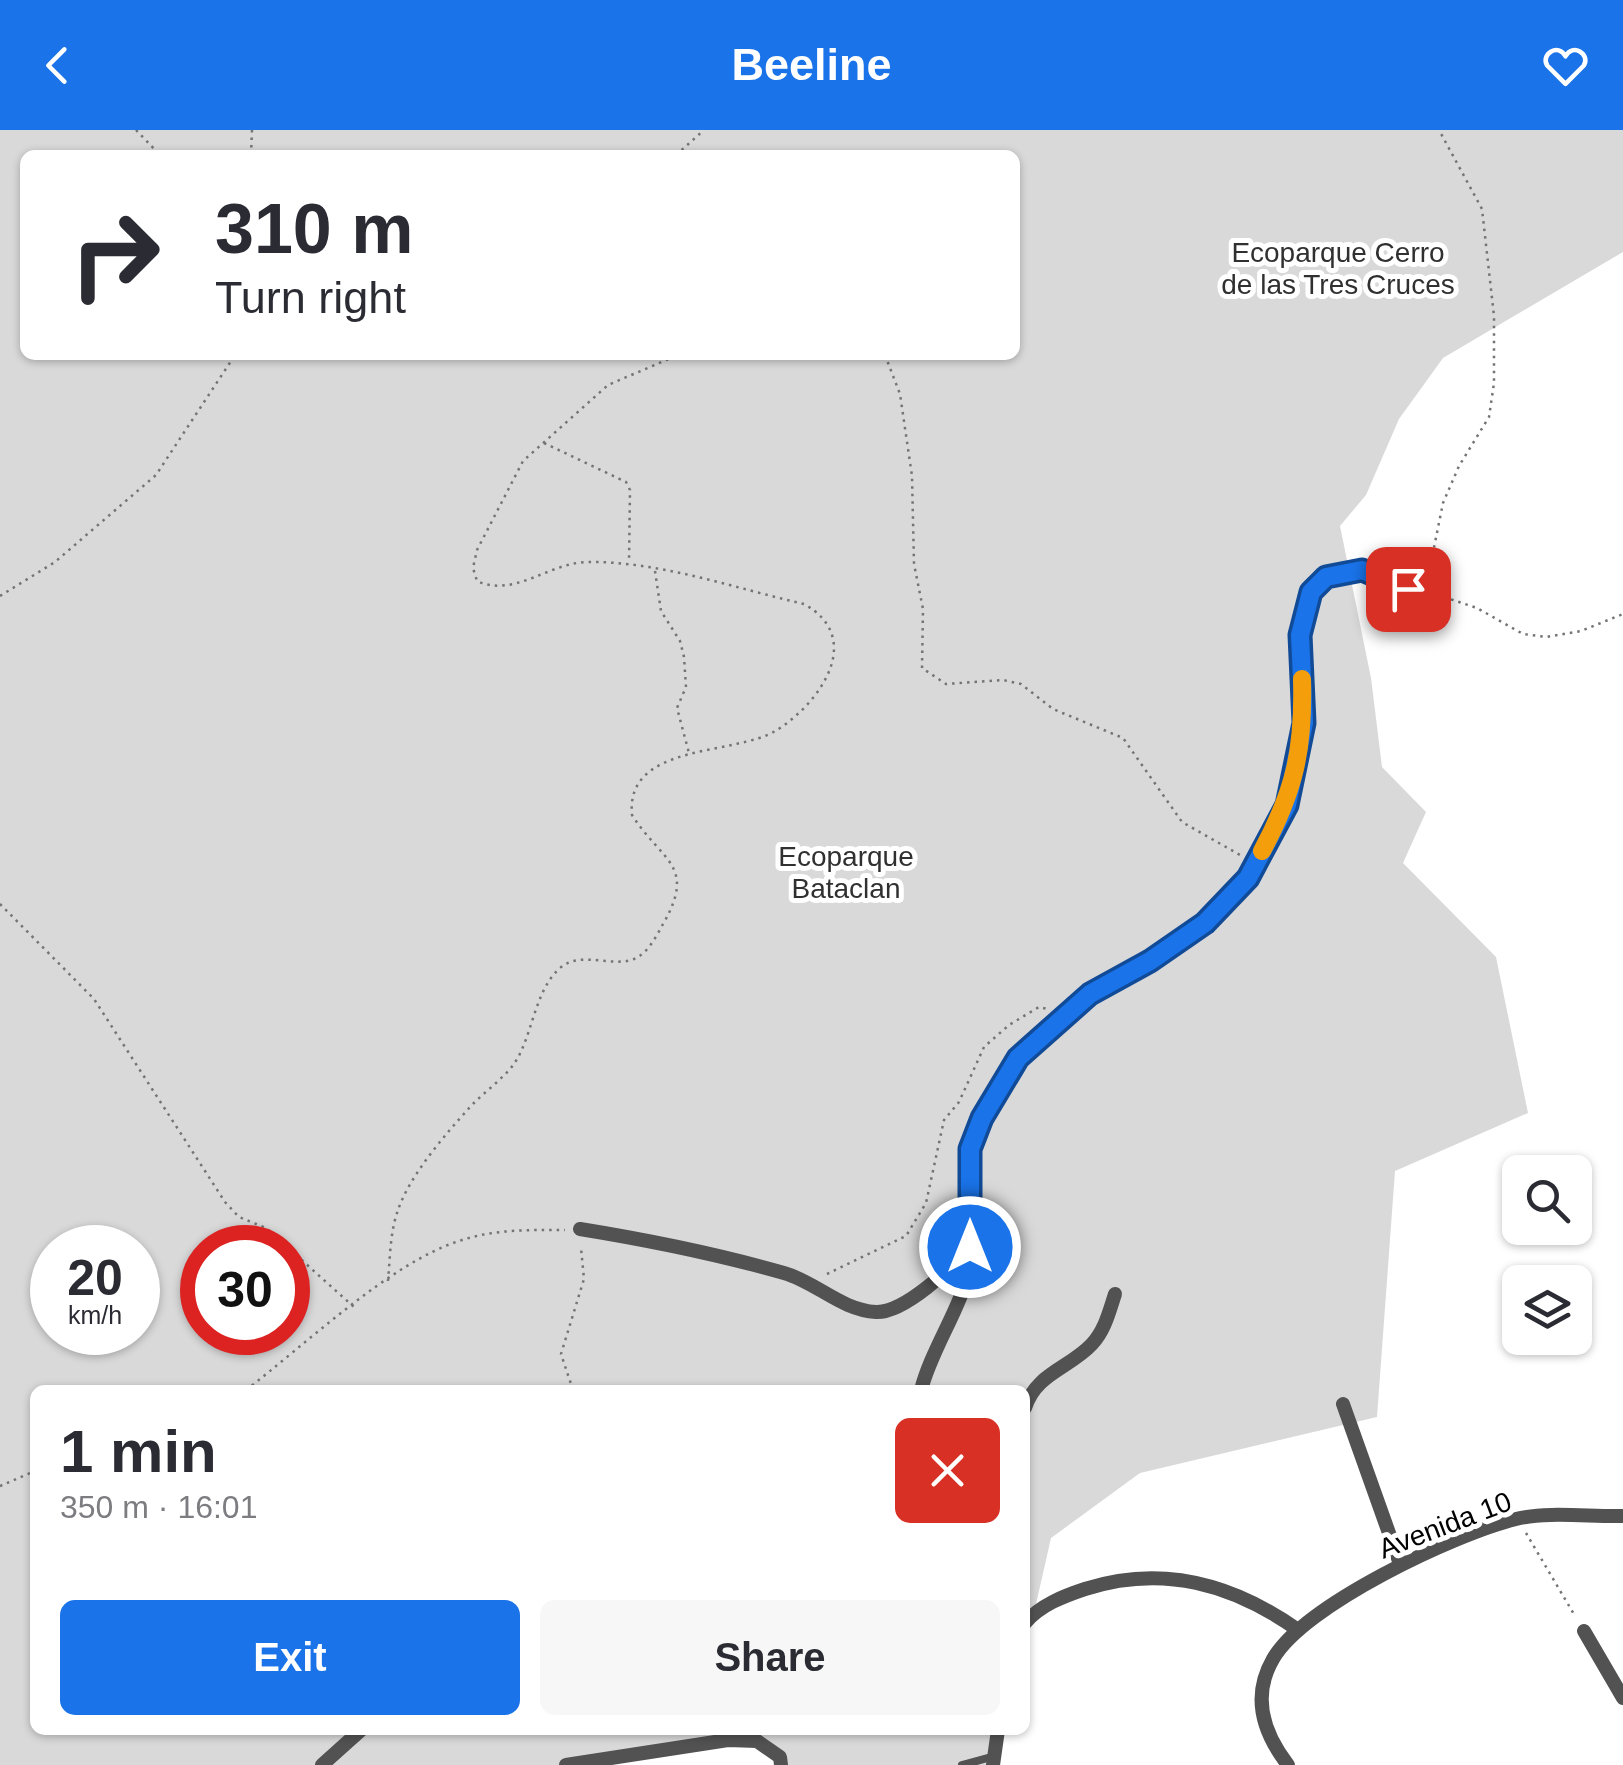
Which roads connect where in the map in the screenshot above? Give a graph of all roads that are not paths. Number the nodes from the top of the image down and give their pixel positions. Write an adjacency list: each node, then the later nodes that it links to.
1 (1426, 592): 3 (street)
2 (580, 1230): 3 (street)
3 (970, 1247): 5 (street)
4 (1115, 1294): 6 (street)
5 (921, 1385)
6 (1030, 1395)
7 (1343, 1404): 9 (street)
8 (1623, 1516): 9 (street, Avenida 10)
9 (1400, 1564): 11 (street, Avenida 10)
10 (1030, 1617): 11 (street)
11 (1298, 1630): 21 (street)
12 (1584, 1631): 13 (street)
13 (1623, 1698)
14 (355, 1735): 17 (street)
15 (997, 1735): 16 (street)
16 (994, 1760): 20 (lane)
17 (322, 1765)
18 (566, 1765): 19 (street)
19 (781, 1765)
20 (962, 1765)
21 (1288, 1765)

